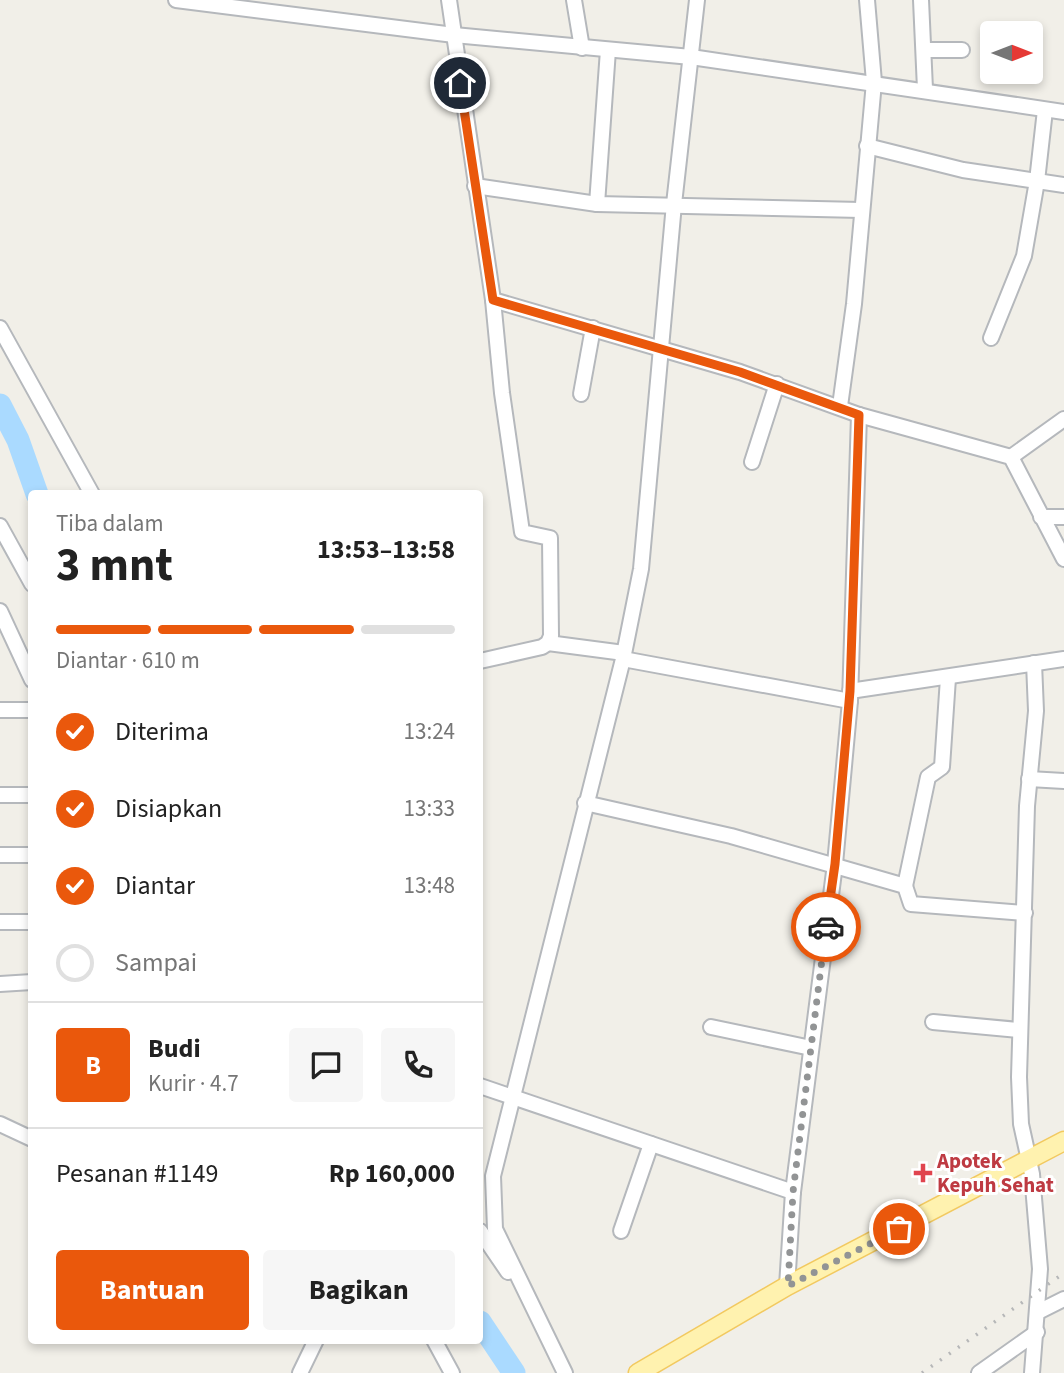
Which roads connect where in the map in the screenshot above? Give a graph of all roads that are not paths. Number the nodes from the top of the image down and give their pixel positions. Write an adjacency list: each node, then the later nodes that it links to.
1 (176, 0): 7 (street)
2 (449, 0): 7 (street)
3 (574, 0): 8 (street)
4 (697, 0): 12 (street)
5 (867, 0): 13 (street)
6 (921, 0): 10 (street)
7 (454, 35): 8 (street); 20 (street)
8 (582, 48): 9 (street)
9 (608, 50): 12 (street); 21 (street)
10 (926, 50): 11 (street); 14 (street)
11 (962, 50)
12 (691, 57): 13 (street); 22 (street)
13 (874, 82): 14 (street); 17 (street)
14 (925, 89): 15 (street)
15 (1045, 110): 16 (street); 18 (street)
16 (1064, 112)
17 (867, 146): 18 (street); 23 (street)
18 (1038, 181): 19 (street); 27 (street)
19 (1064, 185)
20 (475, 186): 21 (street); 24 (street)
21 (597, 204): 22 (street)
22 (674, 204): 23 (street); 28 (street)
23 (861, 210): 31 (street)
24 (493, 300): 26 (street); 44 (street)
25 (0, 328): 36 (street)
26 (593, 328): 28 (street); 30 (street)
27 (991, 338)
28 (660, 348): 29 (street); 45 (street)
29 (777, 384): 31 (street); 35 (street)
30 (581, 394)
31 (840, 406): 32 (street)
32 (859, 415): 34 (street); 51 (street)
33 (1064, 419): 34 (street)
34 (1011, 457): 37 (street)
35 (752, 462)
36 (90, 490)
37 (1041, 517): 38 (street); 40 (street)
38 (1064, 517)
39 (0, 526): 41 (street)
40 (1064, 559)
41 (28, 577)
42 (0, 611): 43 (street)
43 (7, 642): 49 (street)
44 (548, 643): 45 (street); 47 (street)
45 (624, 656): 51 (street); 58 (street)
46 (1064, 659): 48 (street)
47 (483, 660)
48 (1034, 663): 50 (street); 54 (street)
49 (28, 674)
50 (948, 678): 51 (street); 62 (street)
51 (850, 696): 61 (street)
52 (0, 710): 53 (street)
53 (28, 710)
54 (1029, 779): 55 (street); 63 (street)
55 (1064, 781)
56 (0, 795): 57 (street)
57 (28, 795)
58 (585, 803): 61 (street); 73 (street)
59 (0, 855): 60 (street)
60 (28, 855)
61 (835, 864): 62 (street); 71 (street)
62 (905, 886): 63 (street)
63 (1025, 913): 70 (street)
64 (0, 922): 65 (street)
65 (28, 922)
66 (28, 982): 67 (street)
67 (0, 984)
68 (933, 1022): 70 (street)
69 (711, 1027): 71 (street)
70 (1019, 1030): 78 (street)
71 (811, 1048): 79 (street)
72 (483, 1087): 73 (street)
73 (514, 1097): 77 (street); 83 (street)
74 (0, 1124): 75 (street)
75 (28, 1137)
76 (1064, 1141): 78 (main road)
77 (651, 1144): 79 (street); 80 (street)
78 (1028, 1158): 82 (main road); 85 (street)
79 (793, 1192): 82 (street)
80 (621, 1231)
81 (483, 1235): 83 (street)
82 (788, 1286): 92 (main road)
83 (523, 1289): 91 (street)
84 (1064, 1299): 85 (street)
85 (1038, 1312): 86 (street)
86 (1037, 1332): 93 (street); 94 (street)
87 (314, 1344): 89 (street)
88 (436, 1344): 90 (street)
89 (300, 1373)
90 (452, 1373)
91 (565, 1373)
92 (638, 1373)
93 (979, 1373)
94 (1032, 1373)

